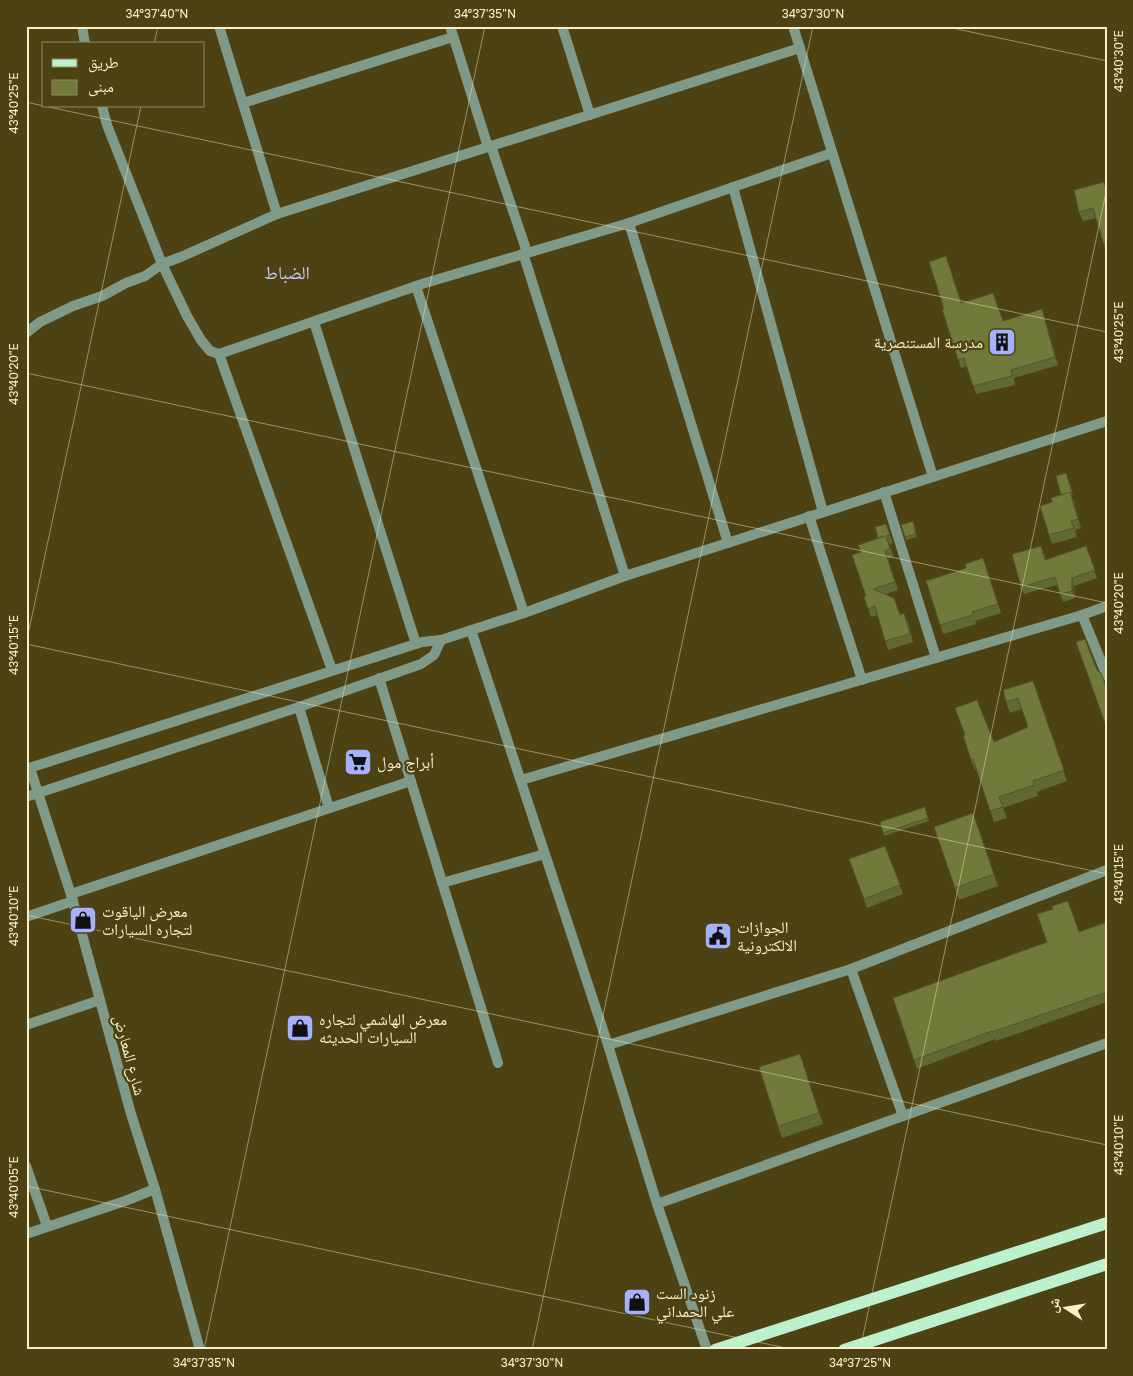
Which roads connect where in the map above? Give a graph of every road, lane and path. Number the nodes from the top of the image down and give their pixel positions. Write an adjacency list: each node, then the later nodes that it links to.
1 (82, 26): 6 (street)
2 (219, 26): 8 (street)
3 (562, 26): 10 (street)
4 (793, 26): 7 (street)
5 (451, 31): 8 (street); 11 (street)
6 (85, 42)
7 (800, 48): 10 (street); 12 (street)
8 (243, 103): 14 (street)
9 (103, 108): 17 (street)
10 (590, 115): 11 (street)
11 (490, 146): 14 (street); 16 (street)
12 (832, 153): 13 (street); 23 (street)
13 (733, 186): 15 (street); 25 (street)
14 (277, 214): 17 (street)
15 (629, 223): 16 (street); 27 (street)
16 (525, 253): 18 (street); 28 (street)
17 (162, 264): 20 (street); 21 (street)
18 (416, 286): 19 (street); 30 (street)
19 (314, 322): 21 (street); 34 (street)
20 (26, 333)
21 (219, 354): 36 (street)
22 (1107, 421): 23 (street)
23 (934, 476): 24 (street)
24 (884, 492): 25 (street); 35 (street)
25 (823, 512): 26 (street)
26 (809, 516): 27 (street); 39 (street)
27 (728, 542): 28 (street)
28 (625, 576): 30 (street)
29 (1107, 606): 31 (street)
30 (524, 613): 32 (street)
31 (1082, 615): 35 (street); 37 (street)
32 (471, 630): 33 (street); 42 (street)
33 (440, 640): 34 (street); 38 (street)
34 (416, 644): 36 (street)
35 (936, 658): 39 (street)
36 (332, 670): 41 (street)
37 (1107, 676)
38 (379, 678): 40 (street); 43 (street)
39 (862, 680): 42 (street)
40 (299, 707): 44 (street); 46 (street)
41 (28, 768): 44 (street, شارع المعارض)
42 (521, 780): 47 (street)
43 (411, 781): 46 (street); 49 (street)
44 (40, 793): 45 (street); 50 (street, شارع المعارض)
45 (26, 797)
46 (329, 808): 50 (street)
47 (545, 854): 49 (street); 56 (street)
48 (1107, 870): 52 (street)
49 (442, 883): 57 (street)
50 (72, 897): 51 (street); 53 (street, شارع المعارض)
51 (26, 917)
52 (851, 969): 56 (street); 58 (street)
53 (100, 1000): 54 (street); 60 (street, شارع المعارض)
54 (26, 1025)
55 (1107, 1044): 58 (street)
56 (608, 1045): 61 (street)
57 (498, 1064)
58 (903, 1116): 61 (street)
59 (26, 1166): 63 (street)
60 (155, 1189): 63 (street); 66 (street, شارع المعارض)
61 (657, 1204): 67 (street)
62 (1107, 1223): 68 (main road)
63 (47, 1226): 64 (street)
64 (26, 1234)
65 (1107, 1264): 69 (main road)
66 (200, 1350)
67 (707, 1350)
68 (716, 1350)
69 (844, 1350)

